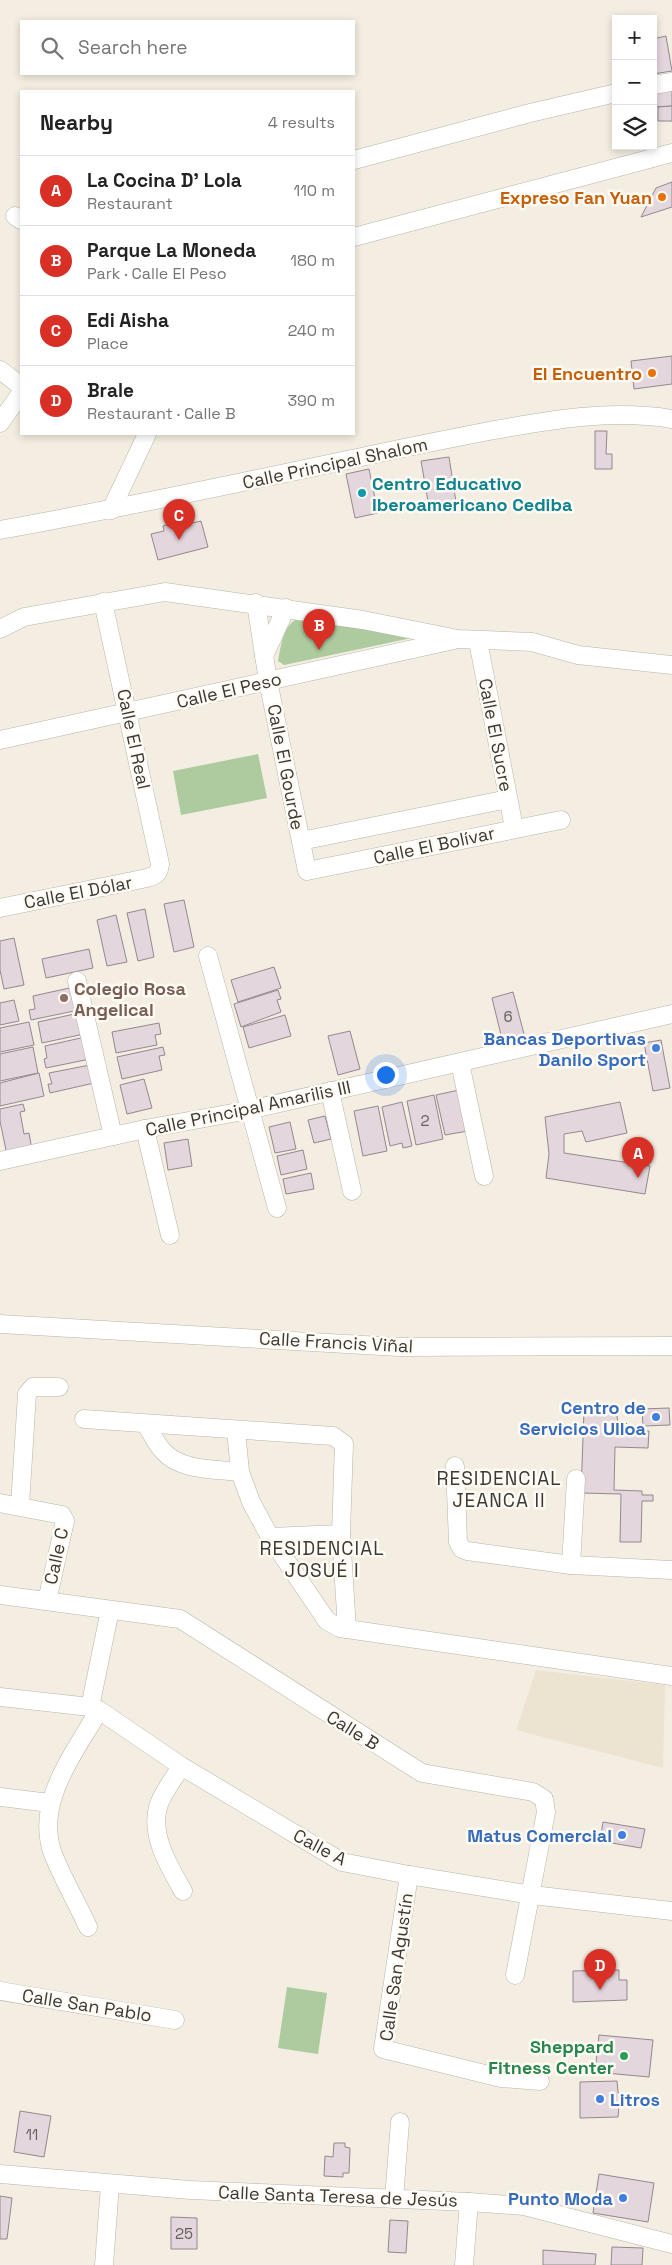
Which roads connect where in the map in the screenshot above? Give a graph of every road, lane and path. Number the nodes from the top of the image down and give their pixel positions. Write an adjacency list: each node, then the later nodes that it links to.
1 (672, 82): 2 (street)
2 (657, 84)
3 (612, 94): 5 (street)
4 (672, 153): 6 (street)
5 (355, 160)
6 (355, 237)
7 (0, 370): 8 (street)
8 (20, 385)
9 (20, 394): 11 (street)
10 (672, 419): 13 (street, Calle Principal Shalom)
11 (0, 423)
12 (147, 435): 13 (street)
13 (111, 510): 14 (street, Calle Principal Shalom)
14 (0, 530)
15 (103, 602): 16 (street); 18 (street); 24 (street, Calle El Real)
16 (256, 603): 17 (street); 21 (street, Calle El Gourde)
17 (286, 608): 19 (street); 21 (street)
18 (0, 628)
19 (458, 639): 20 (street); 23 (street, Calle El Peso)
20 (478, 641): 22 (street); 26 (street, Calle El Sucre)
21 (264, 656): 23 (street, Calle El Gourde)
22 (672, 665)
23 (268, 681): 24 (street, Calle El Peso); 29 (street, Calle El Gourde)
24 (128, 712): 25 (street, Calle El Peso); 31 (street, Calle El Real)
25 (0, 740)
26 (508, 800): 28 (street, Calle El Sucre); 29 (street, Calle El Bolívar)
27 (561, 820): 28 (street, Calle El Bolívar)
28 (514, 828): 30 (street, Calle El Bolívar)
29 (300, 841): 30 (street, Calle El Gourde)
30 (307, 871)
31 (156, 876): 32 (street, Calle El Dólar)
32 (0, 908)
33 (208, 956): 38 (street)
34 (77, 981): 40 (street)
35 (672, 1014): 36 (street, Calle Principal Amarilis III)
36 (460, 1063): 37 (street, Calle Principal Amarilis III); 42 (street)
37 (330, 1091): 38 (street, Calle Principal Amarilis III); 43 (street)
38 (249, 1110): 39 (street, Calle Principal Amarilis III); 44 (street)
39 (145, 1128): 40 (street, Calle Principal Amarilis III); 45 (street)
40 (113, 1136): 41 (street, Calle Principal Amarilis III)
41 (0, 1161)
42 (484, 1176)
43 (352, 1191)
44 (276, 1208)
45 (170, 1235)
46 (0, 1324): 47 (street, Calle Francis Viñal)
47 (672, 1346)
48 (59, 1386): 56 (street)
49 (84, 1419): 50 (street)
50 (146, 1425): 51 (street); 53 (street)
51 (236, 1430): 53 (street); 57 (street)
52 (455, 1466): 59 (street)
53 (240, 1472): 58 (street)
54 (576, 1479): 59 (street)
55 (0, 1503): 56 (street, Calle C)
56 (20, 1506): 62 (street, Calle C)
57 (341, 1534): 58 (street); 64 (street)
58 (270, 1536): 64 (street)
59 (571, 1565): 60 (street)
60 (672, 1570)
61 (0, 1595): 62 (street, Calle B)
62 (47, 1601): 63 (street, Calle B)
63 (110, 1610): 67 (street); 73 (street, Calle B)
64 (346, 1629): 65 (street)
65 (672, 1676)
66 (0, 1697): 67 (street, Calle A)
67 (94, 1708): 68 (street, Calle A); 70 (street)
68 (180, 1766): 71 (street, Calle A); 72 (street)
69 (0, 1797): 70 (street)
70 (50, 1802): 75 (street)
71 (409, 1875): 73 (street, Calle A); 79 (street, Calle San Agustín)
72 (183, 1891)
73 (532, 1895): 74 (street, Calle A); 76 (street, Calle B)
74 (672, 1911)
75 (88, 1927)
76 (515, 1975)
77 (0, 1990): 78 (street, Calle San Pablo)
78 (175, 2020)
79 (540, 2081)
80 (400, 2122): 83 (street)
81 (0, 2174): 82 (street, Calle Santa Teresa de Jesús)
82 (110, 2185): 83 (street, Calle Santa Teresa de Jesús); 86 (street)
83 (394, 2199): 84 (street, Calle Santa Teresa de Jesús)
84 (468, 2202): 85 (street, Calle Santa Teresa de Jesús); 87 (street)
85 (672, 2244)
86 (104, 2265)
87 (464, 2265)

